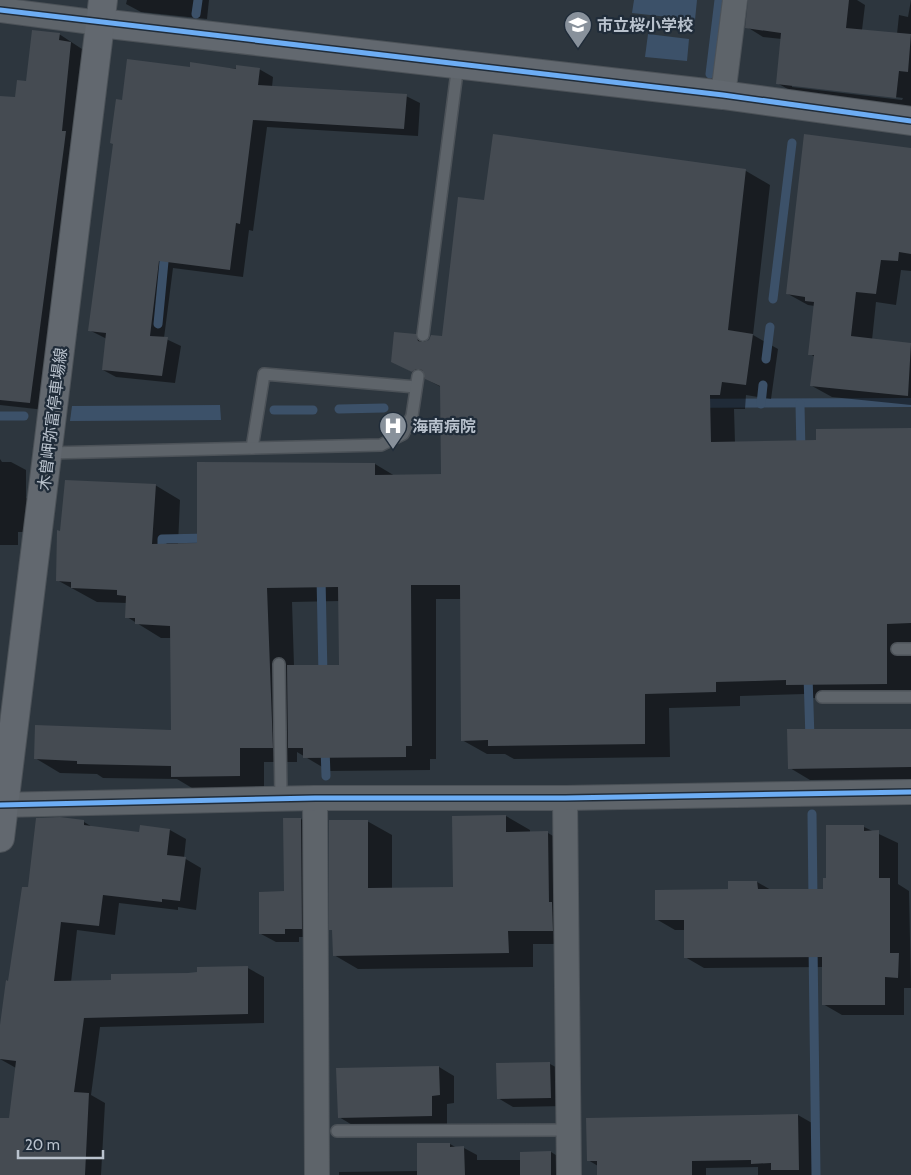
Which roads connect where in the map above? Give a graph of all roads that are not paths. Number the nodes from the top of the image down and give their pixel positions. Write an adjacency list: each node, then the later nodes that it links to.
1 (735, 0): 5 (street)
2 (0, 10): 3 (street)
3 (102, 11): 4 (main road); 9 (main road, 木曽岬弥富停車場線)
4 (458, 64): 5 (main road); 7 (lane)
5 (723, 95): 6 (main road)
6 (911, 121)
7 (423, 335)
8 (252, 448): 8 (lane); 9 (lane)
9 (48, 453): 19 (main road, 木曽岬弥富停車場線)
10 (897, 649): 11 (lane)
11 (911, 649)
12 (280, 664): 18 (lane)
13 (822, 697): 14 (lane)
14 (911, 697)
15 (911, 792): 17 (street)
16 (315, 798): 17 (street); 18 (street); 23 (street)
17 (565, 798): 21 (street)
18 (281, 799): 19 (street)
19 (2, 805): 20 (main road, 木曽岬弥富停車場線)
20 (0, 838)
21 (568, 1130): 22 (lane); 24 (street)
22 (337, 1131)
23 (318, 1175)
24 (569, 1175)

